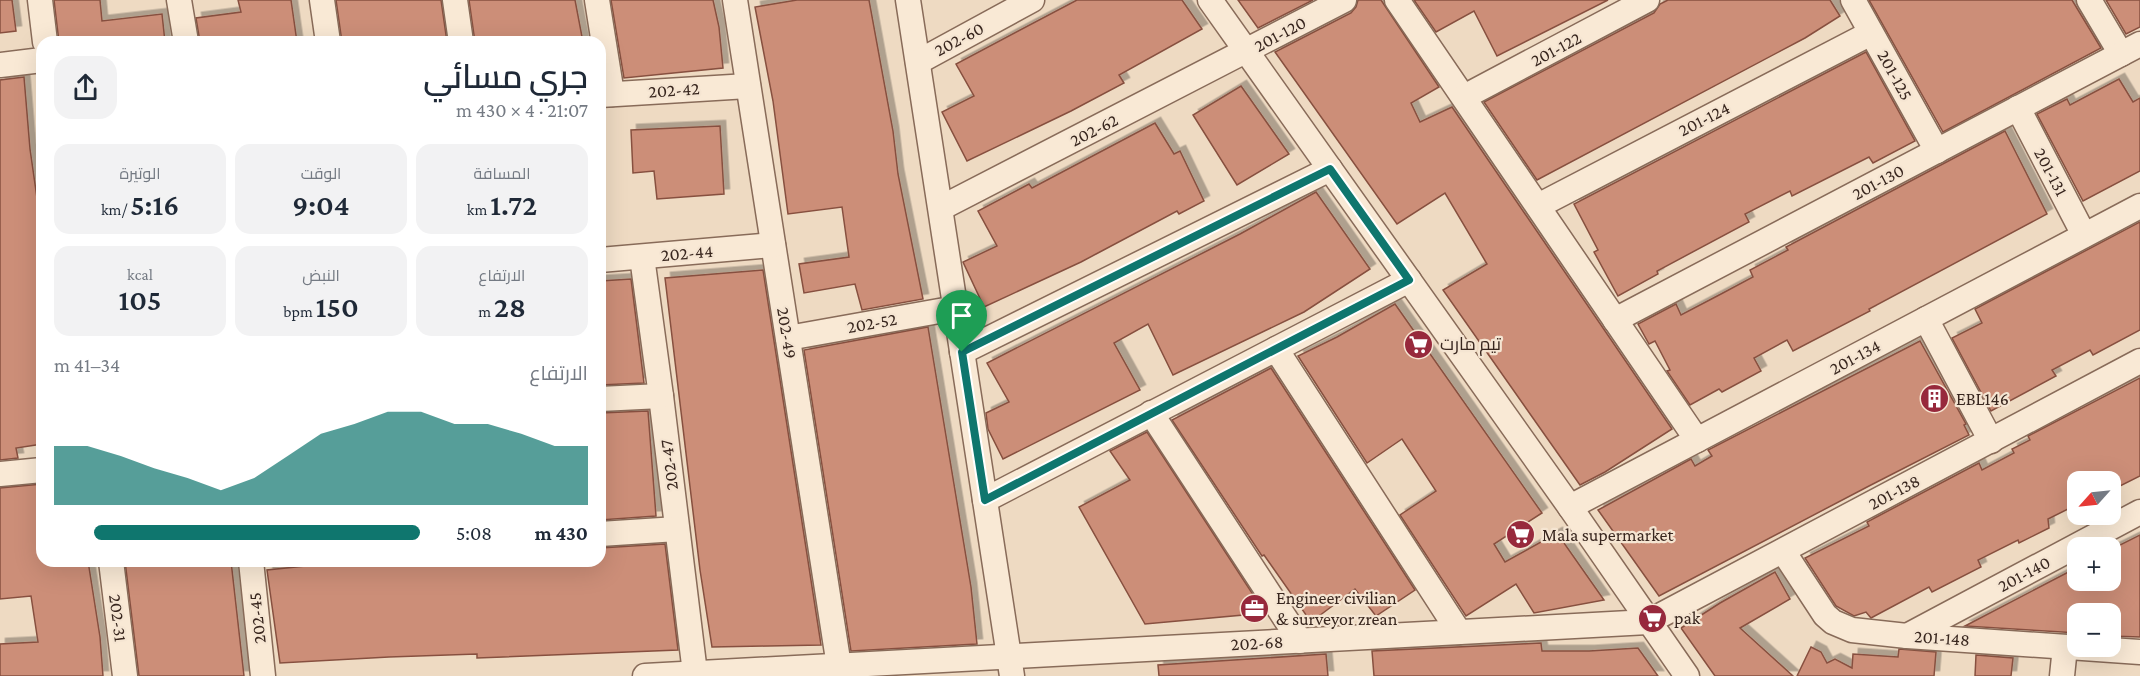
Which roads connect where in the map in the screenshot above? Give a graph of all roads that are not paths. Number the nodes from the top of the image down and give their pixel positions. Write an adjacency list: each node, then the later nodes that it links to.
1 (40, 0): 16 (street)
2 (179, 0): 17 (street)
3 (322, 0): 18 (street)
4 (455, 0): 19 (street)
5 (597, 0): 20 (street)
6 (735, 0): 26 (street, 202-49)
7 (908, 0): 24 (street)
8 (1031, 0): 24 (street, 202-60)
9 (1210, 0): 22 (street)
10 (1344, 0): 22 (street, 201-120)
11 (1397, 0): 28 (street)
12 (1647, 0): 28 (street, 201-122)
13 (1853, 0): 15 (street, 201-125)
14 (2089, 0): 21 (street)
15 (1871, 33): 30 (street, 201-125); 32 (street, 201-124)
16 (44, 36)
17 (185, 36)
18 (327, 36)
19 (460, 36)
20 (600, 36)
21 (2131, 49): 29 (street, 201-130)
22 (1247, 51): 31 (street); 34 (street, 202-62)
23 (36, 61): 25 (street)
24 (918, 62): 34 (street)
25 (0, 65)
26 (748, 86): 27 (street, 202-42); 36 (street, 202-49)
27 (606, 95)
28 (1464, 97): 32 (street)
29 (2018, 108): 30 (street, 201-130); 35 (street, 201-131)
30 (1937, 151): 42 (street, 201-130)
31 (1330, 169): 39 (street); 45 (street)
32 (1538, 206): 42 (street)
33 (2140, 206): 35 (street, 201-134)
34 (941, 208): 40 (street)
35 (2084, 236): 41 (street, 201-134)
36 (773, 245): 37 (street, 202-44); 43 (street, 202-49)
37 (642, 256): 38 (street, 202-44); 47 (street, 202-47)
38 (606, 259)
39 (1409, 280): 44 (street); 55 (street)
40 (956, 308): 43 (street, 202-52); 45 (street)
41 (1926, 319): 50 (street, 201-134); 51 (street)
42 (1615, 320): 50 (street)
43 (788, 338): 68 (street, 202-49)
44 (1276, 349): 49 (street); 63 (street)
45 (962, 352): 54 (street)
46 (2140, 361): 51 (street, 201-138)
47 (661, 396): 48 (street); 57 (street, 202-47)
48 (606, 399)
49 (1151, 413): 54 (street); 65 (street)
50 (1697, 440): 55 (street, 201-134)
51 (1991, 441): 59 (street, 201-138)
52 (36, 471): 53 (street)
53 (0, 474)
54 (985, 500): 69 (street)
55 (1570, 507): 62 (street)
56 (2140, 512): 64 (street, 201-140)
57 (676, 529): 58 (street); 70 (street, 202-47)
58 (606, 534)
59 (1783, 551): 62 (street, 201-138); 64 (street, 201-148)
60 (112, 567): 71 (street, 202-31)
61 (252, 567): 72 (street, 202-45)
62 (1648, 622): 63 (street, 202-68); 74 (street)
63 (1459, 632): 65 (street, 202-68)
64 (1907, 636): 66 (street, 201-148)
65 (1300, 641): 69 (street, 202-68)
66 (2065, 647): 67 (street, 201-148); 75 (street)
67 (2140, 652)
68 (839, 666): 69 (street, 202-68); 70 (street, 202-68)
69 (1011, 667)
70 (695, 673): 73 (street, 202-68)
71 (125, 676)
72 (263, 676)
73 (645, 676)
74 (1687, 676)
75 (2062, 676)

